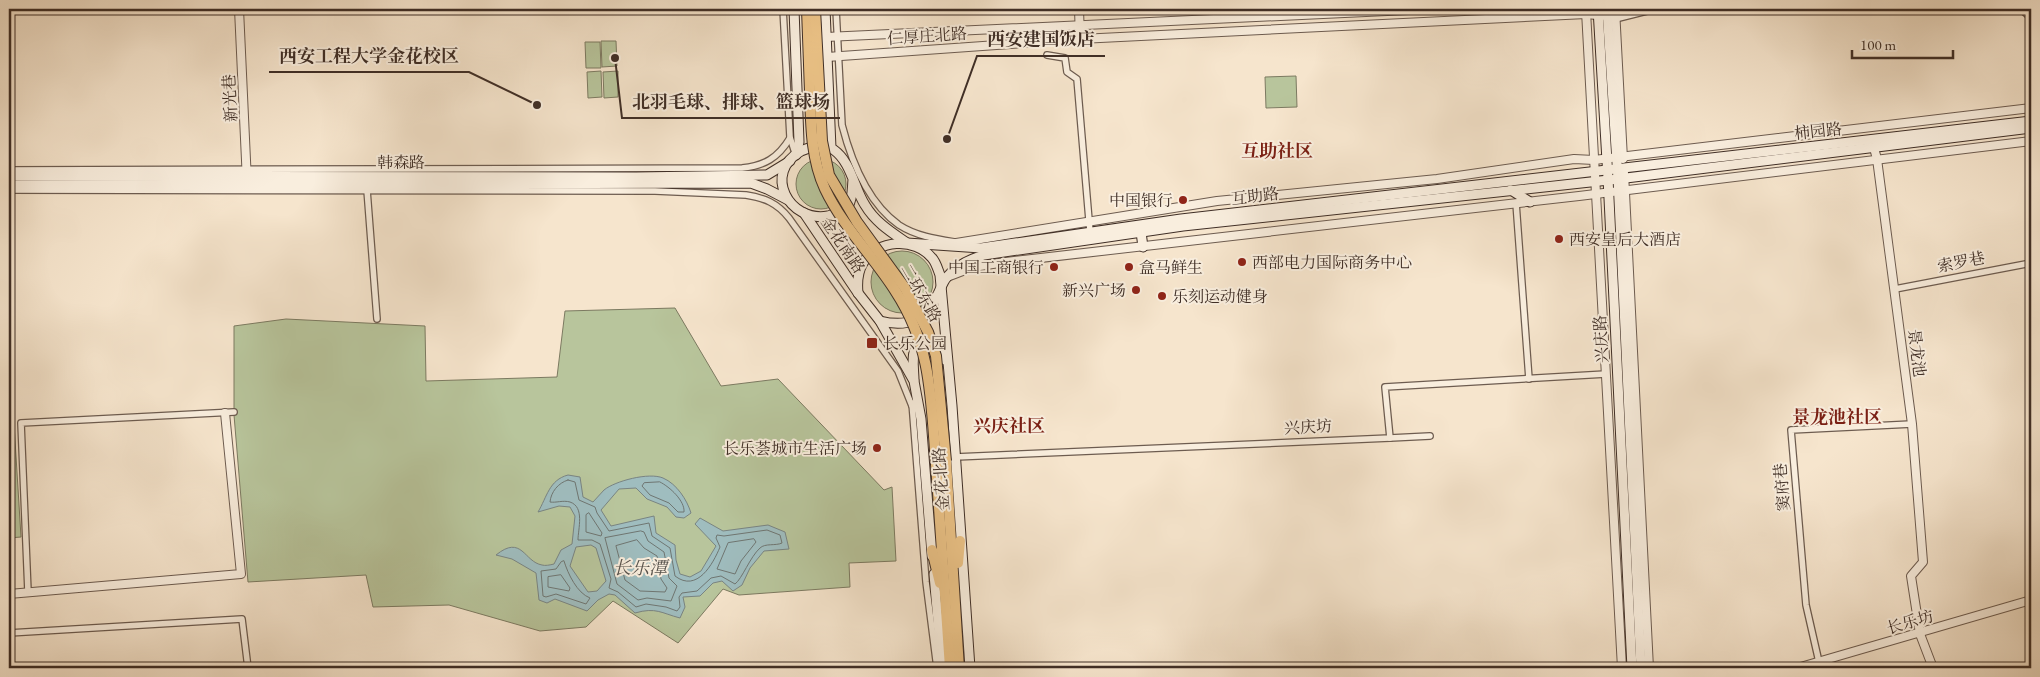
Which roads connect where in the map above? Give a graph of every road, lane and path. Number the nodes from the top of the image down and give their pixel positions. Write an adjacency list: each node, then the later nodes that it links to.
1 (239, 9): 41 (street, 新光巷)
2 (783, 9): 28 (street)
3 (794, 9): 33 (main road)
4 (807, 9): 78 (highway, 二环东路, bridge)
5 (815, 9): 78 (highway, 二环东路, bridge)
6 (825, 9): 19 (main road)
7 (836, 9): 20 (street)
8 (1079, 9): 17 (street)
9 (1430, 9): 13 (street, 仁厚庄北路)
10 (1615, 9): 15 (street)
11 (1655, 9): 15 (street)
12 (2021, 9): 16 (street)
13 (1357, 10): 17 (street, 仁厚庄北路); 18 (street)
14 (1586, 11): 15 (street, 仁厚庄北路); 18 (street, 仁厚庄北路); 35 (street)
15 (1606, 13): 32 (main road, 兴庆路)
16 (2031, 18)
17 (1080, 25): 20 (street, 仁厚庄北路); 21 (street)
18 (1354, 25): 21 (street, 仁厚庄北路)
19 (826, 37): 20 (street, 仁厚庄北路); 24 (main road)
20 (838, 37): 23 (street)
21 (1080, 39): 23 (street, 仁厚庄北路)
22 (1047, 55): 54 (street)
23 (839, 56): 24 (street, 仁厚庄北路); 57 (street)
24 (827, 57): 30 (main road)
25 (2031, 108): 32 (street)
26 (2031, 121): 38 (main road, 柿园路)
27 (2031, 128): 31 (main road, 柿园路)
28 (790, 138): 33 (street); 36 (street)
29 (2031, 141): 34 (street)
30 (831, 148): 33 (main road); 42 (main road)
31 (1874, 148): 34 (street, 景龙池); 38 (main road, 柿园路)
32 (1615, 157): 35 (street); 38 (main road, 兴庆路)
33 (793, 158): 36 (street); 41 (main road, 韩森路); 49 (main road)
34 (1877, 159): 47 (street); 64 (street, 景龙池)
35 (1594, 160): 40 (street); 54 (street)
36 (766, 163): 41 (street)
37 (9, 170): 41 (street)
38 (1616, 174): 40 (main road, 互助路); 47 (main road, 兴庆路); 47 (street)
39 (9, 176): 41 (main road, 韩森路)
40 (1595, 176): 46 (main road, 互助路); 48 (street); 55 (main road, 互助路)
41 (247, 178): 43 (main road, 韩森路); 49 (main road, 韩森路)
42 (853, 180): 53 (main road); 58 (main road)
43 (9, 184)
44 (9, 190): 45 (street)
45 (367, 190): 52 (street); 66 (street)
46 (1510, 190): 50 (main road); 56 (main road, 互助路)
47 (1617, 191): 48 (street); 95 (main road, 兴庆路); 96 (main road, 兴庆路); 97 (street)
48 (1596, 194): 50 (street); 69 (street)
49 (788, 200): 53 (main road)
50 (1530, 202): 51 (street)
51 (1516, 203): 60 (street); 70 (street)
52 (780, 207): 53 (street); 72 (street)
53 (804, 213): 65 (main road, 金花南路)
54 (1089, 221): 55 (street); 57 (street)
55 (1090, 232): 59 (main road, 互助路)
56 (1141, 232): 60 (main road); 62 (main road, 互助路)
57 (957, 242): 59 (street)
58 (907, 243): 59 (main road, 互助路); 63 (main road); 65 (main road)
59 (943, 246)
60 (1143, 247): 62 (street)
61 (2031, 262): 64 (street, 索罗巷)
62 (946, 278): 63 (main road, 互助路)
63 (941, 289): 67 (main road); 68 (main road, 金花北路)
64 (1895, 289): 75 (street, 景龙池)
65 (858, 293): 67 (main road)
66 (377, 319)
67 (880, 321): 71 (main road, 金花北路)
68 (948, 370): 71 (main road); 78 (main road, 金花北路)
69 (1606, 374): 70 (street); 94 (street)
70 (1528, 379): 77 (street)
71 (914, 381): 72 (street); 80 (main road, 金花北路)
72 (912, 406): 89 (street)
73 (234, 412): 74 (street)
74 (225, 413): 81 (street); 81 (street)
75 (1912, 424): 86 (street, 景龙池); 87 (street, 窦府巷)
76 (1430, 436): 77 (street, 兴庆坊)
77 (1390, 438): 78 (street, 兴庆坊)
78 (945, 461): 79 (main road, 金花北路); 84 (highway, 二环东路)
79 (960, 541): 84 (highway); 93 (main road, 金花北路)
80 (932, 550): 84 (highway); 90 (main road, 金花北路)
81 (28, 592): 82 (street)
82 (9, 594)
83 (2031, 600): 86 (street, 长乐坊)
84 (950, 604): 91 (highway, 二环东路); 92 (highway, 二环东路)
85 (9, 634): 88 (street)
86 (1920, 634): 87 (street, 长乐坊); 99 (street)
87 (1819, 662): 98 (street, 长乐坊)
88 (248, 668)
89 (937, 668)
90 (942, 668)
91 (950, 668)
92 (958, 668)
93 (970, 668)
94 (1622, 668)
95 (1632, 668)
96 (1641, 668)
97 (1649, 668)
98 (1797, 668)
99 (1933, 668)

